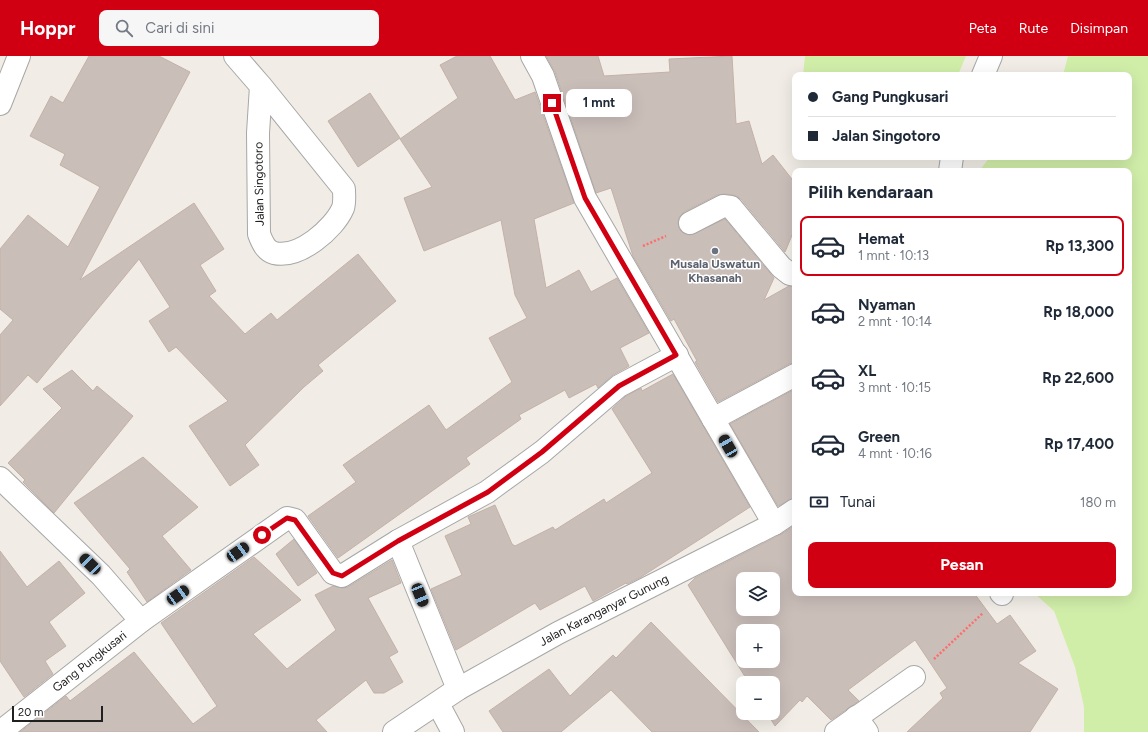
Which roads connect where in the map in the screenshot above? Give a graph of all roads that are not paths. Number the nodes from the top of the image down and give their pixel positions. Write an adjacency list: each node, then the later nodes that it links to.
1 (19, 56): 7 (street)
2 (532, 56): 10 (street)
3 (991, 56): 5 (street)
4 (246, 60): 6 (street, Jalan Singotoro)
5 (984, 72)
6 (261, 86): 6 (street, Jalan Singotoro)
7 (0, 104)
8 (690, 223): 9 (street)
9 (792, 274)
10 (676, 355): 12 (street); 16 (street)
11 (792, 376): 12 (street)
12 (713, 419): 15 (street)
13 (0, 478): 17 (street)
14 (792, 512): 15 (street, Jalan Karanganyar Gunung)
15 (774, 524): 19 (street, Jalan Karanganyar Gunung)
16 (398, 541): 17 (street, Gang Pungkusari); 19 (street)
17 (141, 621): 22 (street, Gang Pungkusari)
18 (914, 678): 21 (street)
19 (458, 689): 20 (street, Jalan Karanganyar Gunung)
20 (438, 704): 23 (street, Jalan Karanganyar Gunung); 24 (street)
21 (861, 724): 25 (street)
22 (0, 732)
23 (394, 732)
24 (453, 732)
25 (836, 732)

